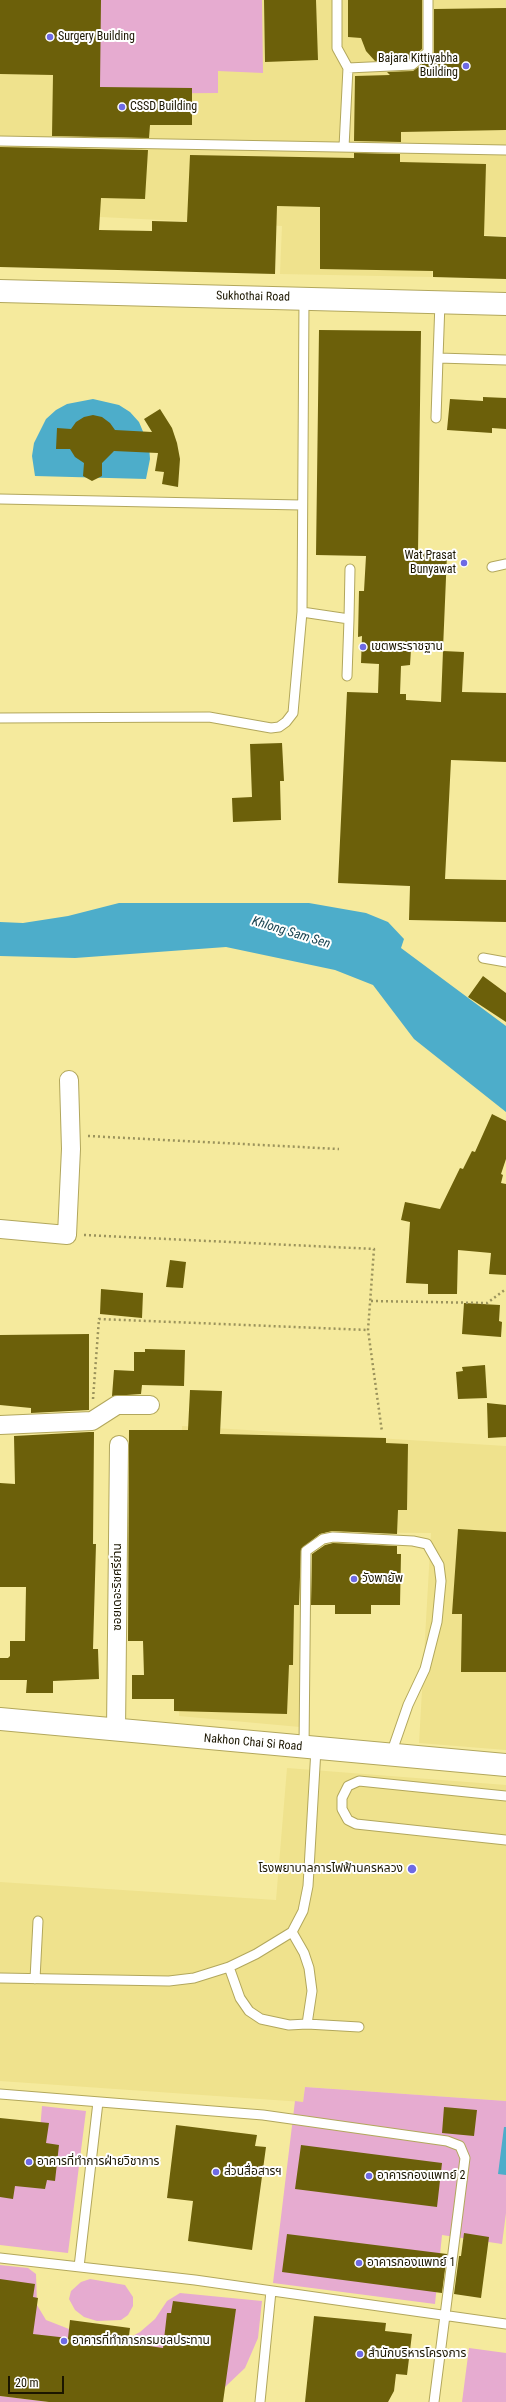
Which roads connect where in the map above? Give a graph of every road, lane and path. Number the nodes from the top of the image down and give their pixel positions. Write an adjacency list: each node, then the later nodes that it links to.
1 (337, 0): 3 (lane)
2 (428, 0): 3 (lane)
3 (348, 68): 5 (lane)
4 (0, 141): 5 (lane)
5 (344, 147): 6 (lane)
6 (506, 150)
7 (0, 291): 8 (street, Sukhothai Road)
8 (304, 298): 9 (street, Sukhothai Road); 15 (lane)
9 (440, 302): 10 (street, Sukhothai Road); 11 (lane)
10 (506, 304)
11 (438, 358): 12 (lane); 13 (lane)
12 (506, 360)
13 (436, 418)
14 (0, 499): 15 (lane)
15 (301, 505): 19 (lane)
16 (506, 564): 17 (lane)
17 (492, 567)
18 (350, 569): 20 (lane)
19 (302, 612): 20 (lane); 22 (lane)
20 (349, 619): 21 (lane)
21 (347, 676)
22 (0, 718)
23 (483, 958): 24 (lane)
24 (506, 962)
25 (69, 1080): 26 (street)
26 (70, 1136): 27 (path); 29 (street)
27 (339, 1149)
28 (0, 1229): 29 (street)
29 (67, 1235): 31 (path)
30 (506, 1289): 31 (path)
31 (371, 1301): 32 (path)
32 (368, 1330): 34 (path); 36 (path)
33 (150, 1405): 34 (street)
34 (92, 1421): 35 (street)
35 (0, 1425)
36 (382, 1432)
37 (119, 1445): 39 (street, ซอยเดอะริชศรีย่าน)
38 (0, 1719): 39 (street, Nakhon Chai Si Road)
39 (116, 1730): 40 (street, Nakhon Chai Si Road)
40 (310, 1748): 41 (street, Nakhon Chai Si Road); 41 (lane); 46 (lane)
41 (390, 1755): 42 (street, Nakhon Chai Si Road)
42 (506, 1765)
43 (506, 1796): 44 (lane)
44 (506, 1840)
45 (38, 1921): 49 (lane)
46 (292, 1932): 47 (lane); 50 (lane)
47 (229, 1967): 49 (lane); 50 (lane)
48 (0, 1978): 49 (lane)
49 (35, 1979)
50 (307, 2024): 51 (lane)
51 (359, 2027)
52 (0, 2094): 53 (lane)
53 (98, 2102): 55 (lane); 57 (lane)
54 (0, 2258): 55 (lane)
55 (78, 2267): 56 (lane)
56 (271, 2291): 57 (lane); 59 (lane)
57 (444, 2315): 58 (lane); 60 (lane)
58 (506, 2324)
59 (260, 2402)
60 (434, 2402)

